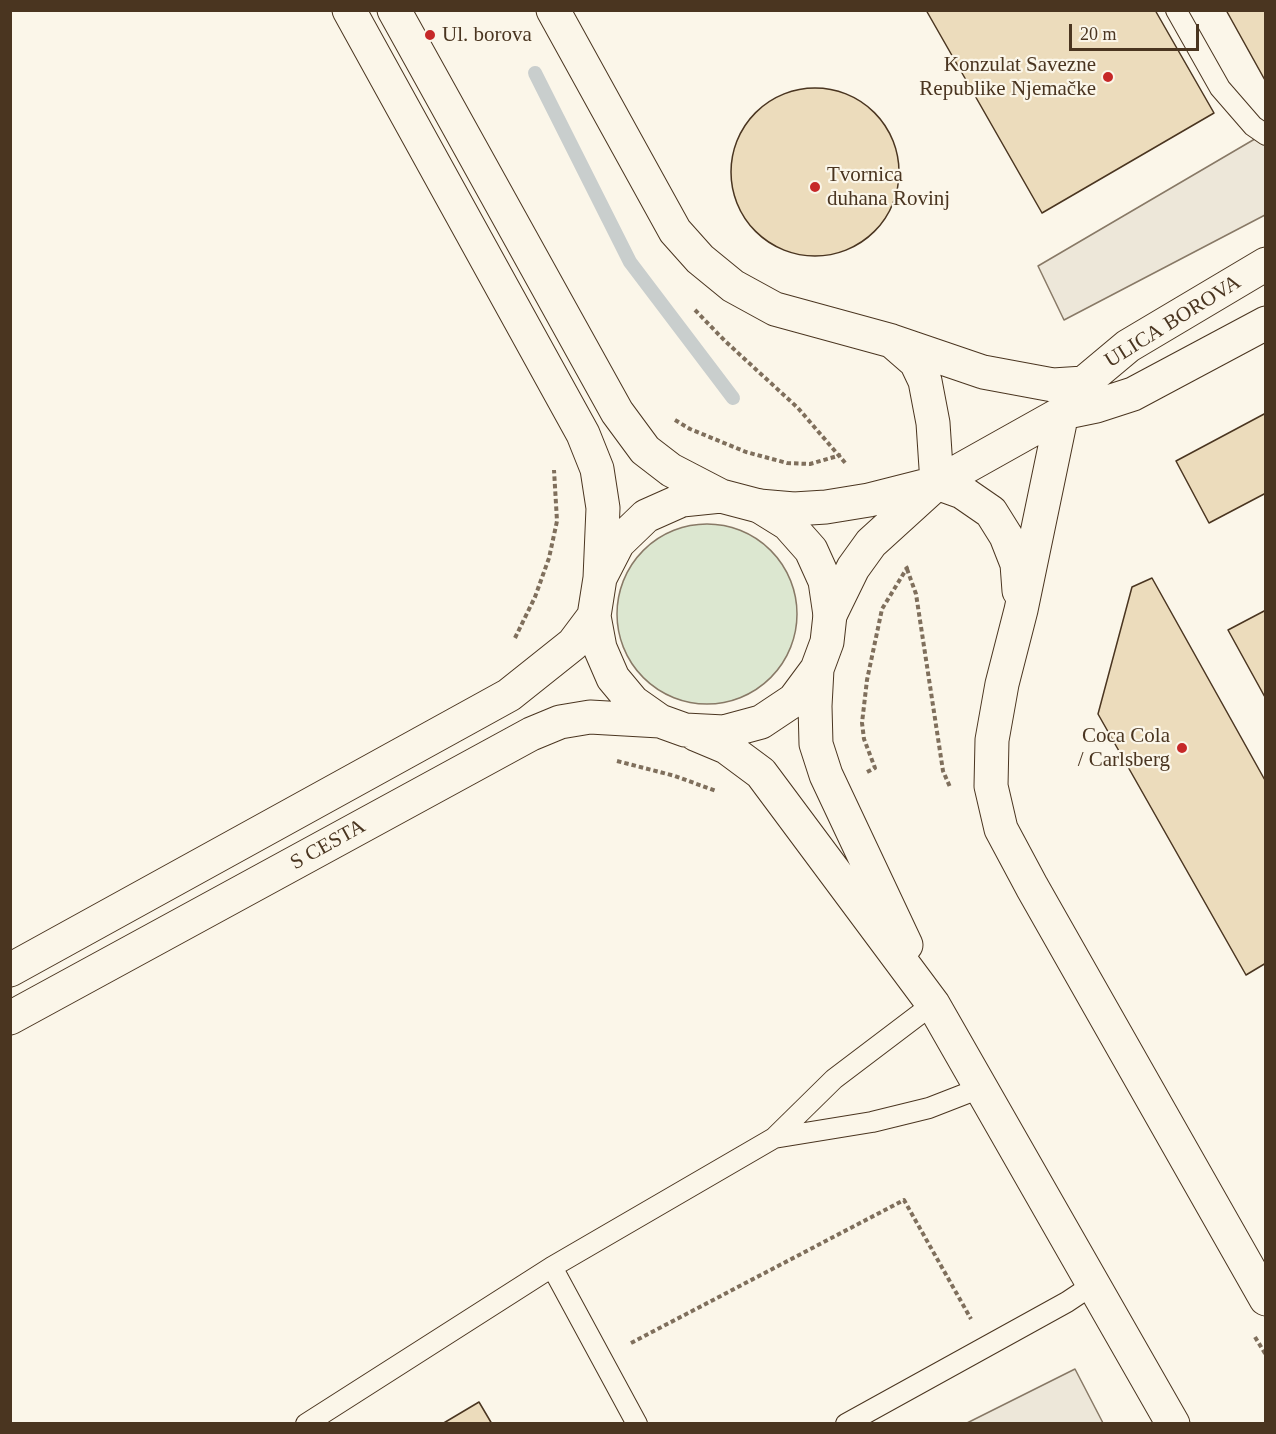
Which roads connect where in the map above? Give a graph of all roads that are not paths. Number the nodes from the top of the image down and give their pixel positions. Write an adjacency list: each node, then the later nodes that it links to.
1 (349, 10): 14 (main road)
2 (394, 10): 12 (main road)
3 (554, 10): 8 (main road)
4 (1176, 10): 5 (lane)
5 (1266, 135)
6 (1266, 264): 9 (main road, ULICA BOROVA)
7 (1266, 323): 10 (main road, ULICA BOROVA)
8 (892, 341): 9 (main road); 11 (main road)
9 (1084, 383): 10 (main road, ULICA BOROVA)
10 (1062, 413): 11 (main road, ULICA BOROVA); 15 (main road)
11 (937, 483): 13 (main road, ULICA BOROVA); 15 (main road); 16 (main road, ULICA BOROVA)
12 (721, 496): 13 (main road); 14 (main road)
13 (759, 506): 16 (main road)
14 (600, 578): 17 (main road)
15 (1021, 610): 27 (main road)
16 (830, 615): 18 (main road)
17 (594, 616): 19 (main road); 20 (main road, S CESTA)
18 (817, 669): 19 (main road, S CESTA); 21 (main road)
19 (673, 725): 21 (main road); 22 (main road, S CESTA)
20 (10, 970)
21 (933, 1004): 23 (main road); 24 (lane)
22 (10, 1018)
23 (983, 1087): 24 (lane); 26 (main road)
24 (774, 1138): 25 (lane)
25 (552, 1267): 28 (lane); 29 (lane)
26 (1094, 1284): 30 (lane); 31 (main road)
27 (1266, 1299)
28 (306, 1424)
29 (637, 1424)
30 (846, 1424)
31 (1173, 1424)

